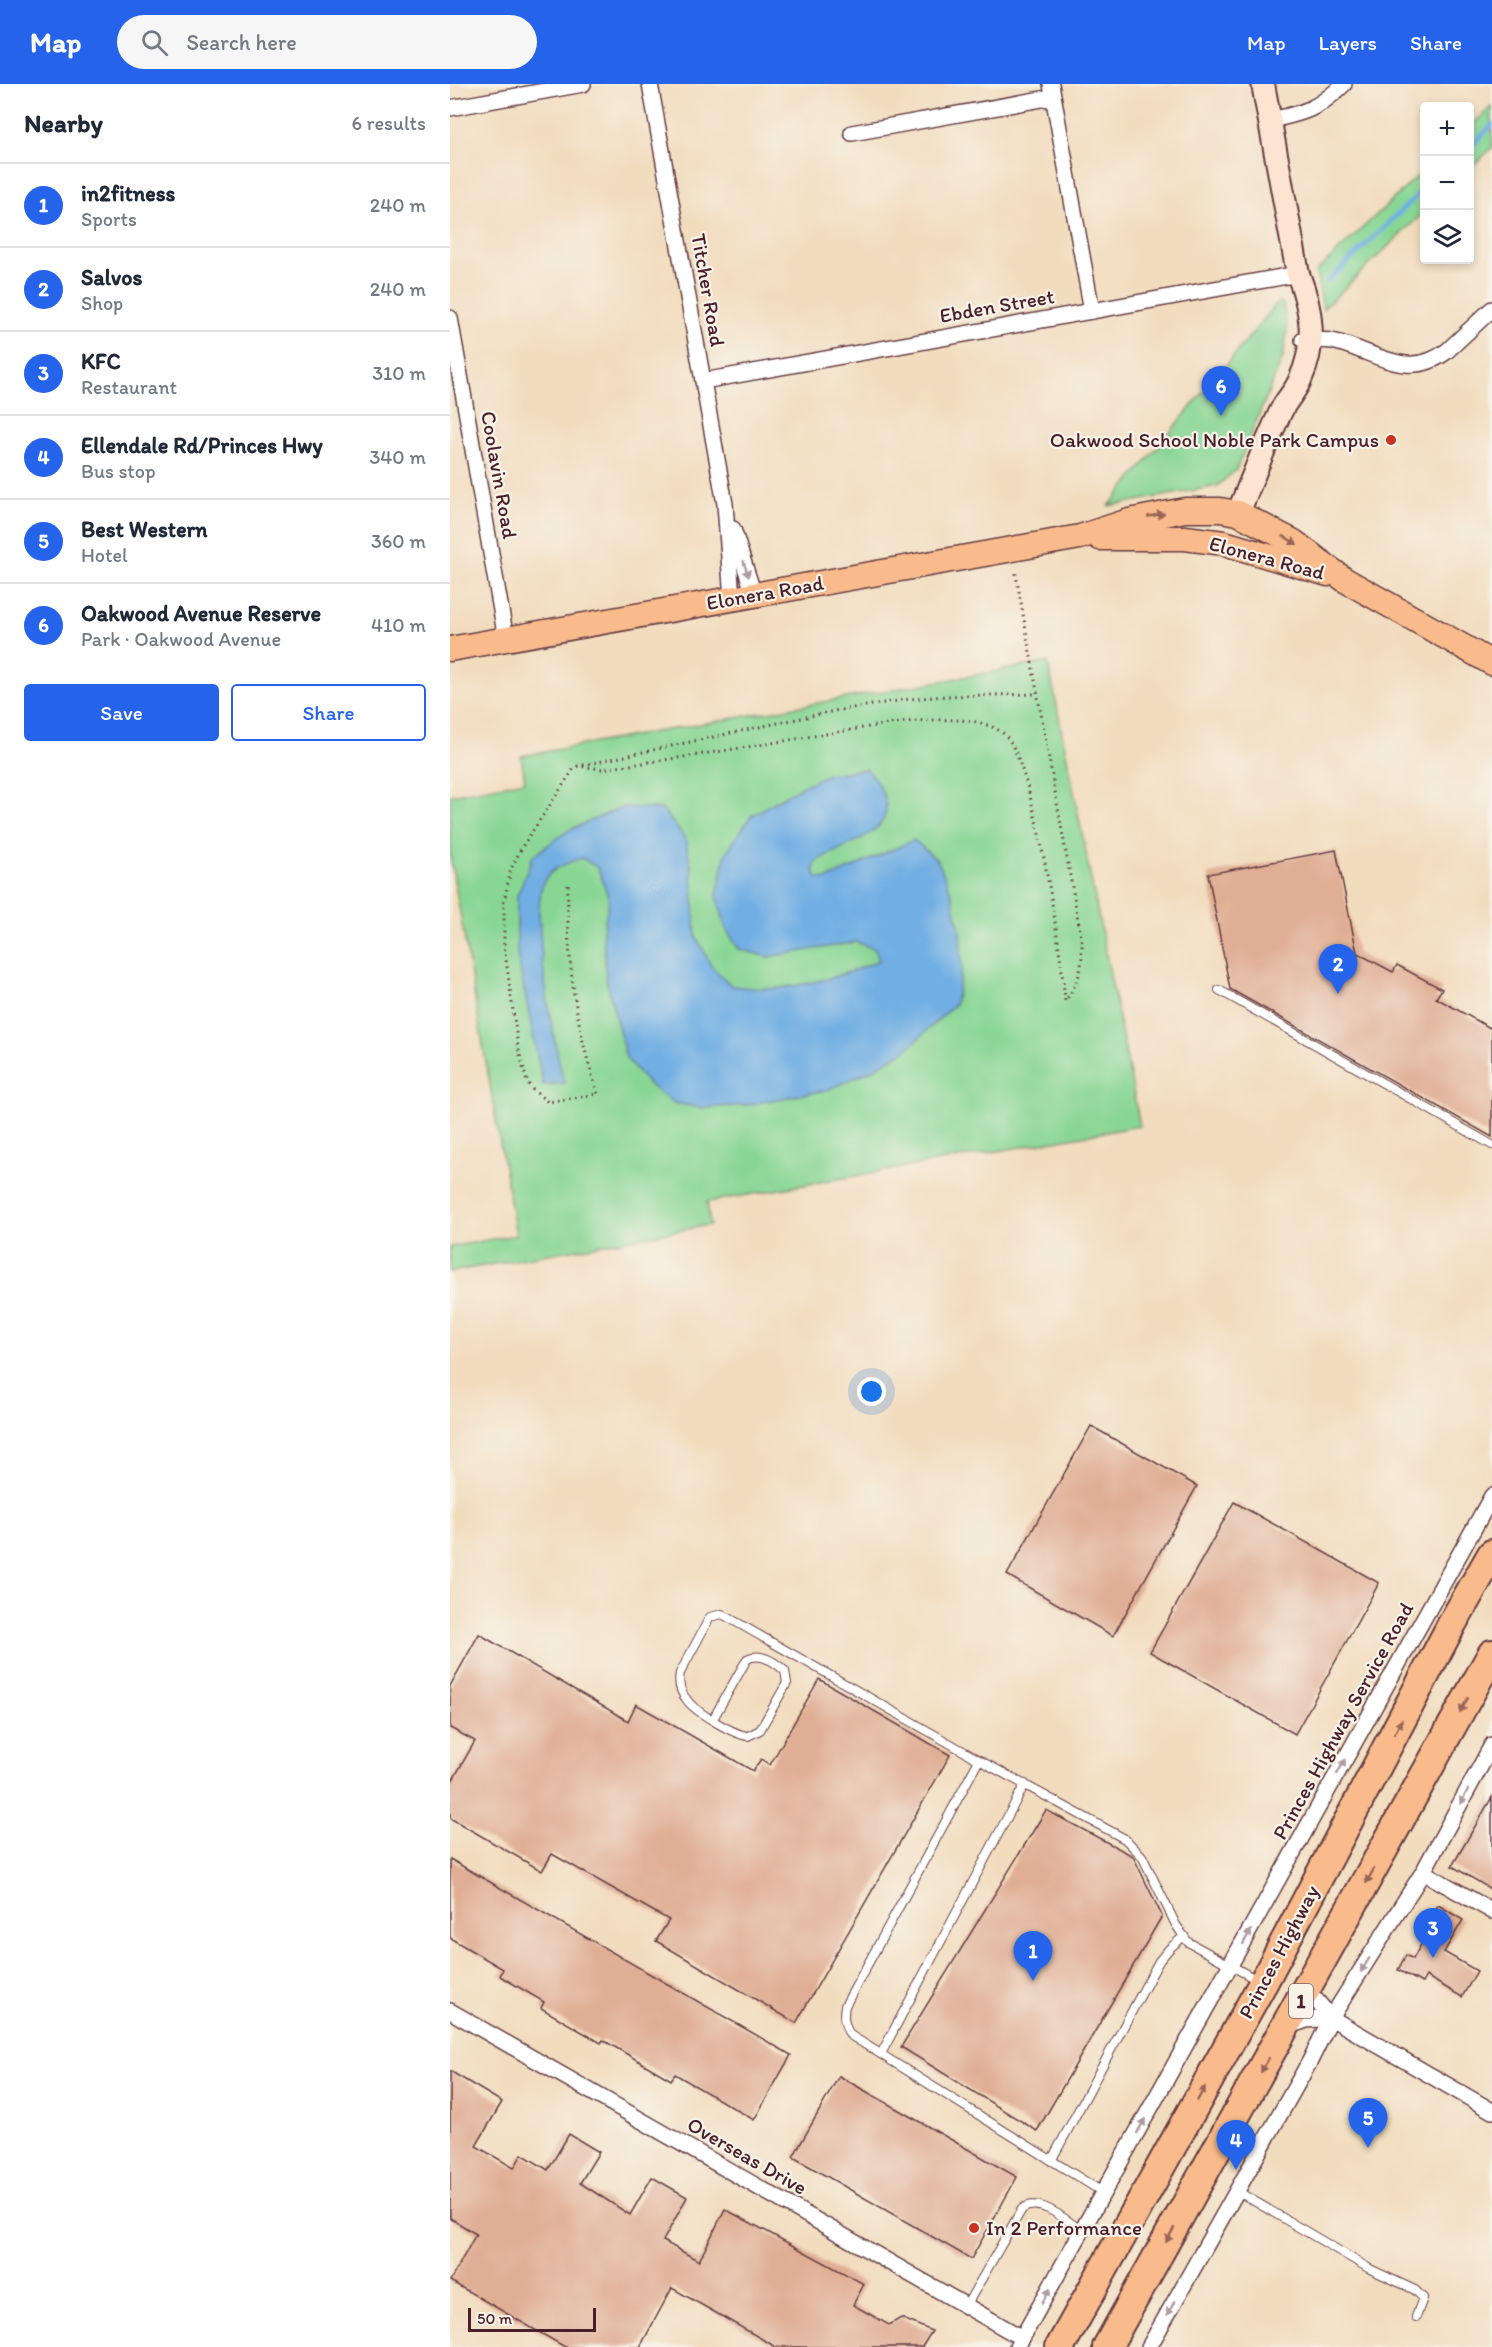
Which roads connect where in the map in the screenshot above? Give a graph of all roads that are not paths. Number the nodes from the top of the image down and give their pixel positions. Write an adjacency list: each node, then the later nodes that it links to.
1 (583, 84): 6 (street)
2 (650, 84): 14 (street, Titcher Road)
3 (1263, 84): 7 (street)
4 (1344, 84): 7 (street)
5 (1052, 90): 8 (street); 11 (street)
6 (450, 108)
7 (1270, 120): 9 (street)
8 (852, 133)
9 (1298, 274): 11 (street, Ebden Street); 13 (street)
10 (1492, 309): 13 (street)
11 (1092, 310): 14 (street, Ebden Street)
12 (450, 318): 22 (street, Coolavin Road)
13 (1307, 341): 16 (street)
14 (703, 381): 15 (street, Titcher Road)
15 (725, 504): 21 (street, Titcher Road); 21 (street, Titcher Road, one-way to 21)
16 (1238, 513): 17 (main road, Elonera Road, one-way to 16); 18 (main road); 19 (main road); 20 (main road, Elonera Road, one-way to 20)
17 (1080, 537): 18 (main road, Elonera Road); 21 (main road, Elonera Road)
18 (1200, 540): 19 (main road, Elonera Road)
19 (1289, 562): 20 (main road, Elonera Road)
20 (1346, 580): 24 (main road, Elonera Road)
21 (743, 597): 22 (main road, Elonera Road)
22 (506, 639): 23 (main road, Elonera Road)
23 (450, 649)
24 (1492, 663)
25 (1219, 990): 26 (lane)
26 (1492, 1145)
27 (1492, 1496): 37 (street, Princes Highway Service Road, one-way to 27)
28 (1492, 1554): 38 (highway, Princes Highway / 1, one-way to 28)
29 (1492, 1654): 39 (highway, Princes Highway / 1, one-way to 39)
30 (713, 1719): 30 (lane); 32 (lane)
31 (1492, 1745): 34 (street, one-way to 34)
32 (979, 1760): 33 (lane); 43 (lane)
33 (1025, 1784): 36 (lane); 43 (lane)
34 (1423, 1872): 35 (street); 41 (street, one-way to 41)
35 (1492, 1911)
36 (1184, 1936): 37 (lane); 45 (lane)
37 (1230, 1967): 38 (lane); 47 (street, Princes Highway Service Road, one-way to 37)
38 (1263, 1983): 39 (highway); 52 (highway, Princes Highway / 1, one-way to 38)
39 (1304, 1995): 41 (street); 42 (highway, Princes Highway / 1)
40 (450, 2011): 49 (street, Overseas Drive)
41 (1331, 2018): 42 (street); 44 (street); 46 (street)
42 (1286, 2028): 53 (highway, Princes Highway / 1, one-way to 53)
43 (880, 2054): 45 (lane)
44 (1492, 2111)
45 (1052, 2161): 47 (lane)
46 (1237, 2191): 50 (lane); 54 (street, one-way to 54)
47 (1104, 2193): 48 (street, Princes Highway Service Road)
48 (1083, 2231): 49 (lane); 51 (street, Princes Highway Service Road, one-way to 48)
49 (966, 2306): 51 (street, Overseas Drive)
50 (1416, 2317)
51 (1020, 2342)
52 (1060, 2347)
53 (1107, 2347)
54 (1149, 2347)

